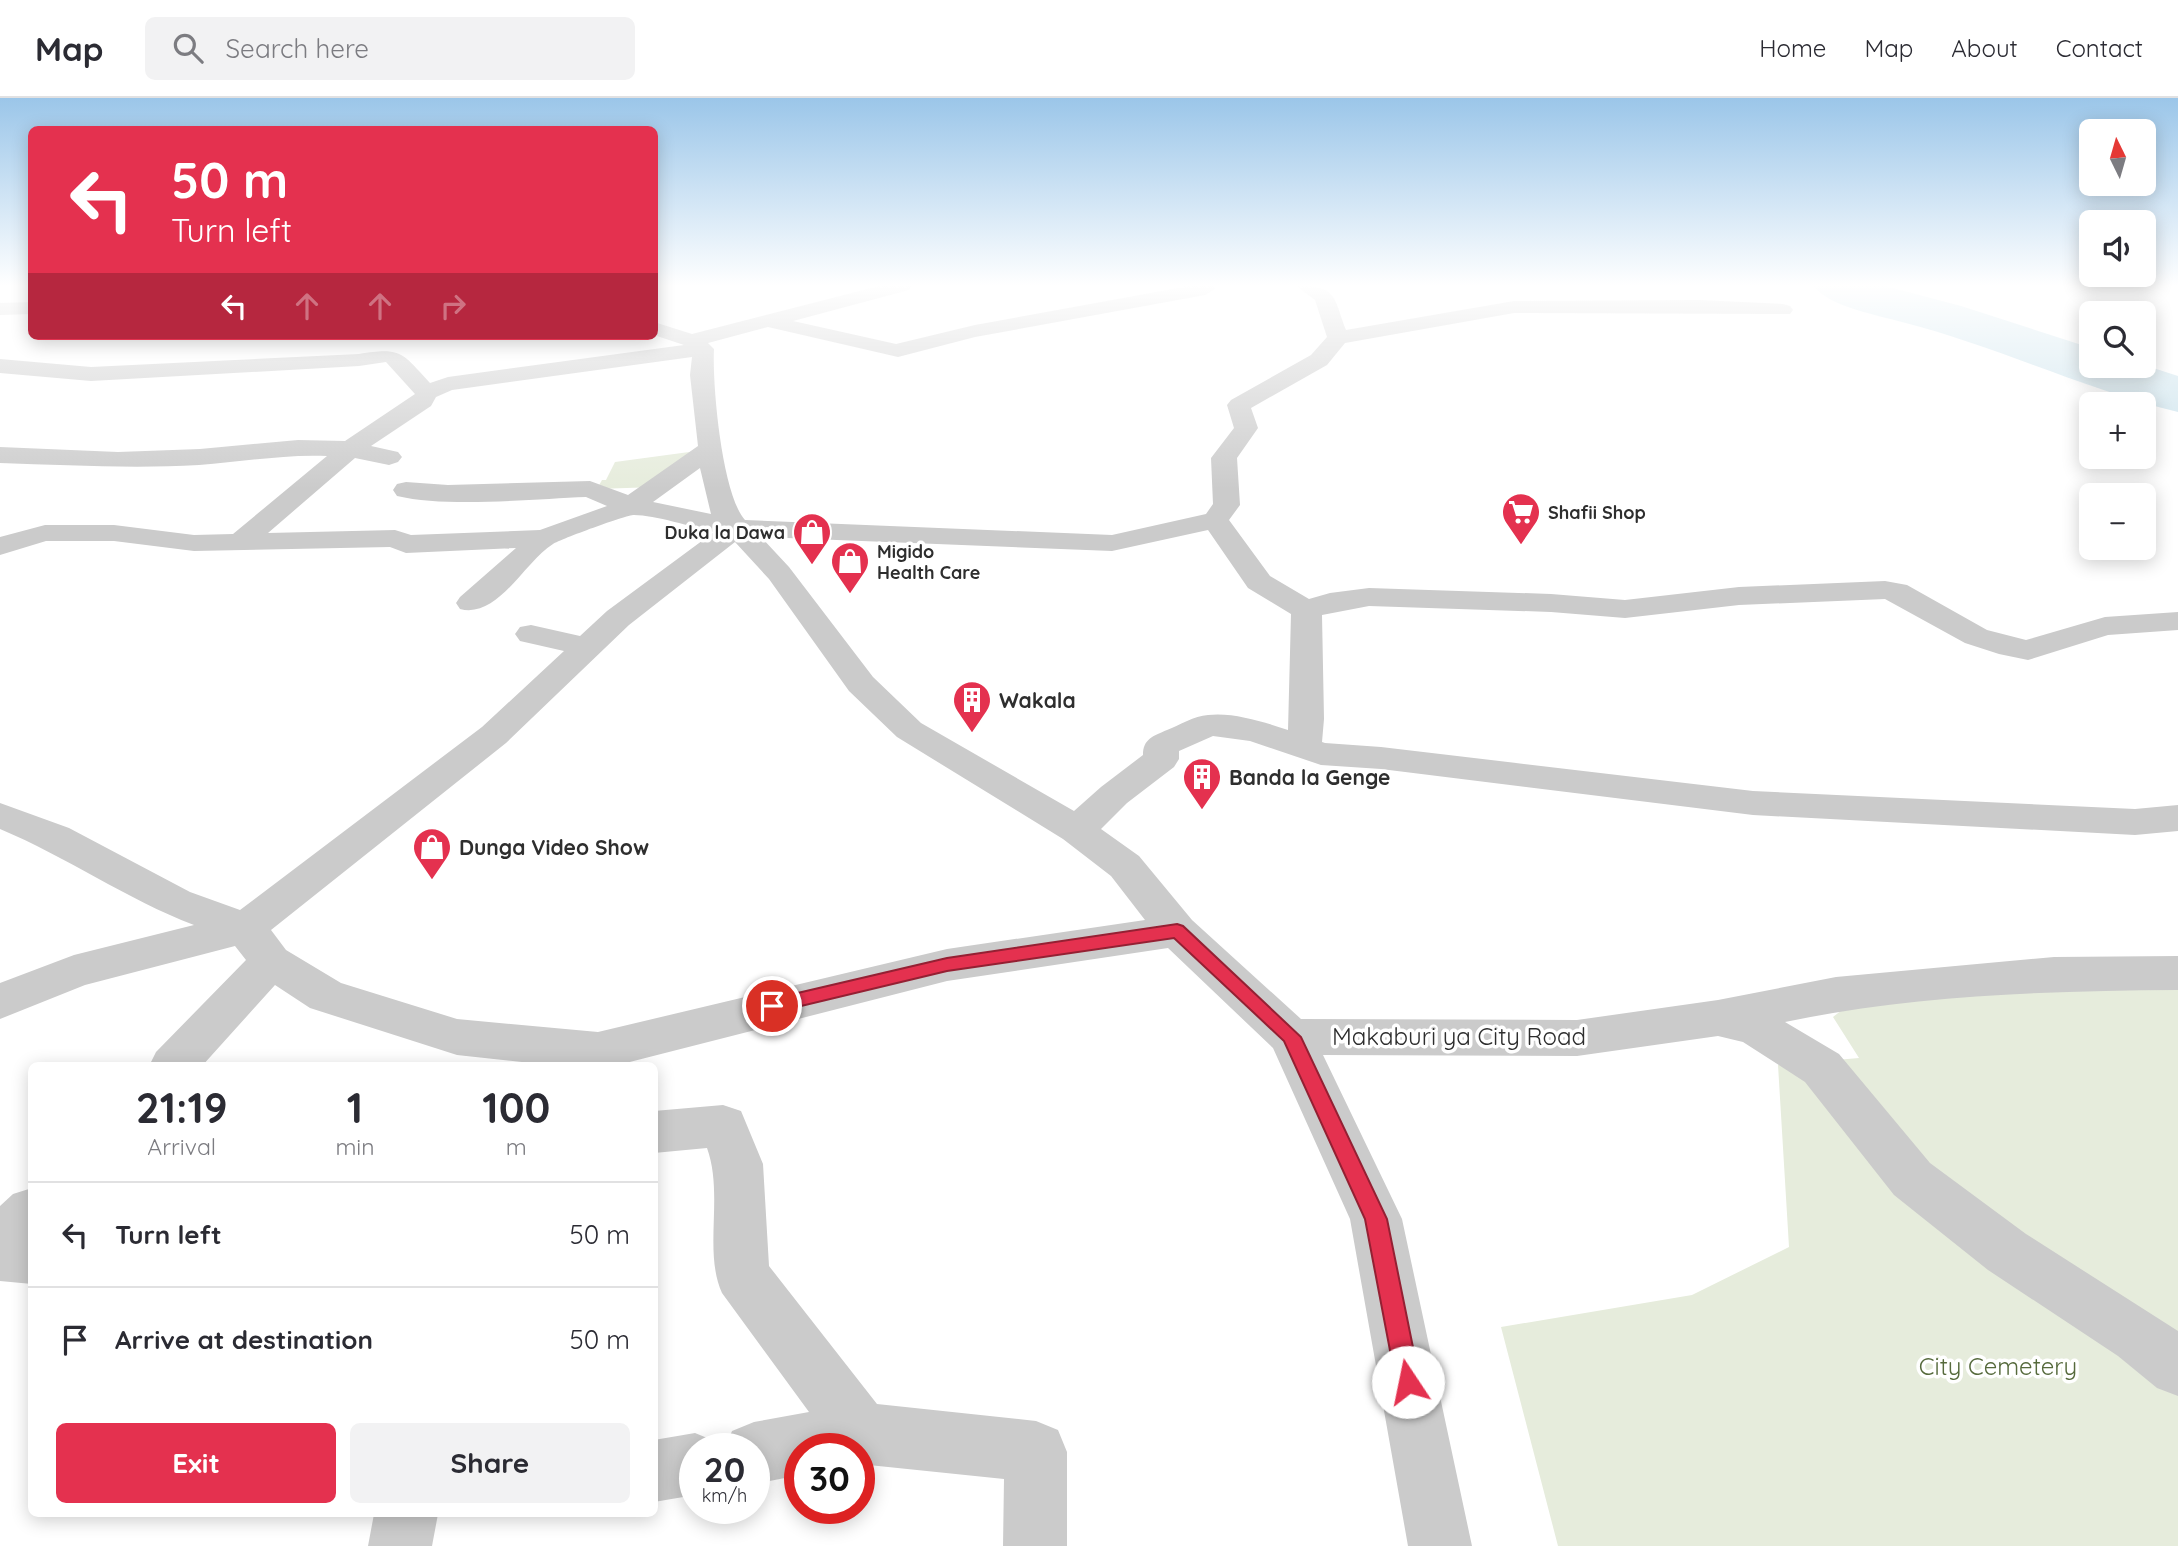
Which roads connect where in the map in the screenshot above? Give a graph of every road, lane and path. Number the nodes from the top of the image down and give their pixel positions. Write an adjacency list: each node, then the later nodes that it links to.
1 (647, 354): 5 (street)
2 (698, 354): 7 (street, Makaburi ya City Road)
3 (1325, 354): 12 (street)
4 (0, 366): 5 (street)
5 (427, 393): 6 (street)
6 (350, 449): 8 (street); 9 (street); 15 (street)
7 (710, 449): 11 (street); 13 (street, Makaburi ya City Road)
8 (0, 456)
9 (388, 457)
10 (406, 491): 11 (street)
11 (631, 506): 13 (street); 14 (street)
12 (1215, 520): 13 (street); 18 (street)
13 (736, 528): 21 (street); 25 (street, Makaburi ya City Road)
14 (543, 538): 15 (street); 17 (street)
15 (241, 541): 16 (street)
16 (0, 546)
17 (471, 603)
18 (1306, 610): 19 (street); 22 (street)
19 (2178, 621)
20 (531, 634): 21 (street)
21 (585, 647): 27 (street)
22 (1303, 748): 24 (street); 25 (street)
23 (0, 814): 27 (street)
24 (2178, 818)
25 (1077, 830): 26 (street, Makaburi ya City Road)
26 (1177, 931): 31 (street, Makaburi ya City Road); 32 (street)
27 (258, 945): 29 (street); 32 (street); 33 (street)
28 (2178, 973): 30 (street)
29 (0, 1002)
30 (1718, 1018): 31 (street, Makaburi ya City Road); 39 (street, Makaburi ya City Road)
31 (1291, 1037): 47 (street, Makaburi ya City Road)
32 (598, 1058)
33 (176, 1062)
34 (658, 1132): 40 (street)
35 (28, 1215): 36 (street)
36 (0, 1240)
37 (0, 1256): 38 (street)
38 (28, 1259)
39 (2178, 1367)
40 (861, 1433)
41 (875, 1435): 46 (street)
42 (679, 1467): 43 (street)
43 (658, 1470)
44 (405, 1517): 45 (street)
45 (400, 1546)
46 (1035, 1546)
47 (1440, 1546)

